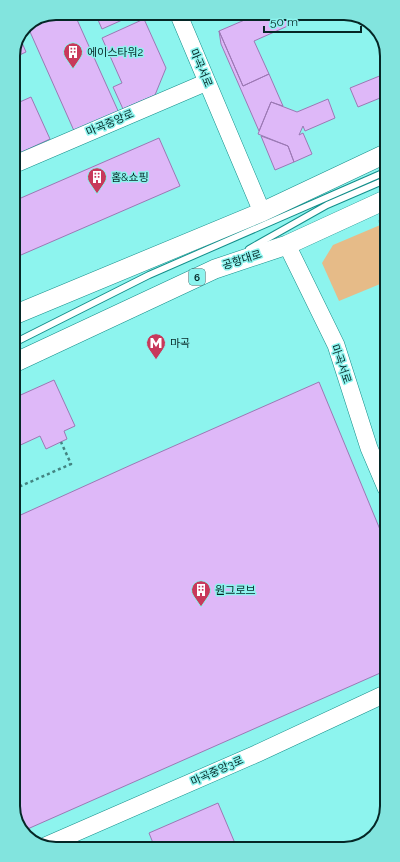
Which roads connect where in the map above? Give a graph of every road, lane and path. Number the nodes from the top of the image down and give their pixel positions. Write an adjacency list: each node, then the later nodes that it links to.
1 (180, 20): 2 (street, 마곡서로)
2 (207, 82): 4 (street, 마곡중앙로); 8 (street, 마곡서로)
3 (380, 156): 8 (main road)
4 (20, 162)
5 (380, 174): 12 (lane)
6 (380, 182): 10 (lane)
7 (380, 203): 9 (main road, 공항대로 / 6)
8 (262, 212): 11 (main road)
9 (287, 244): 10 (main road, 공항대로 / 6); 15 (street, 마곡서로)
10 (215, 269): 13 (main road, 공항대로 / 6)
11 (20, 313)
12 (20, 340)
13 (20, 360)
14 (61, 442): 16 (path)
15 (380, 474)
16 (20, 486)
17 (380, 696): 18 (street, 마곡중앙3로)
18 (54, 842)

